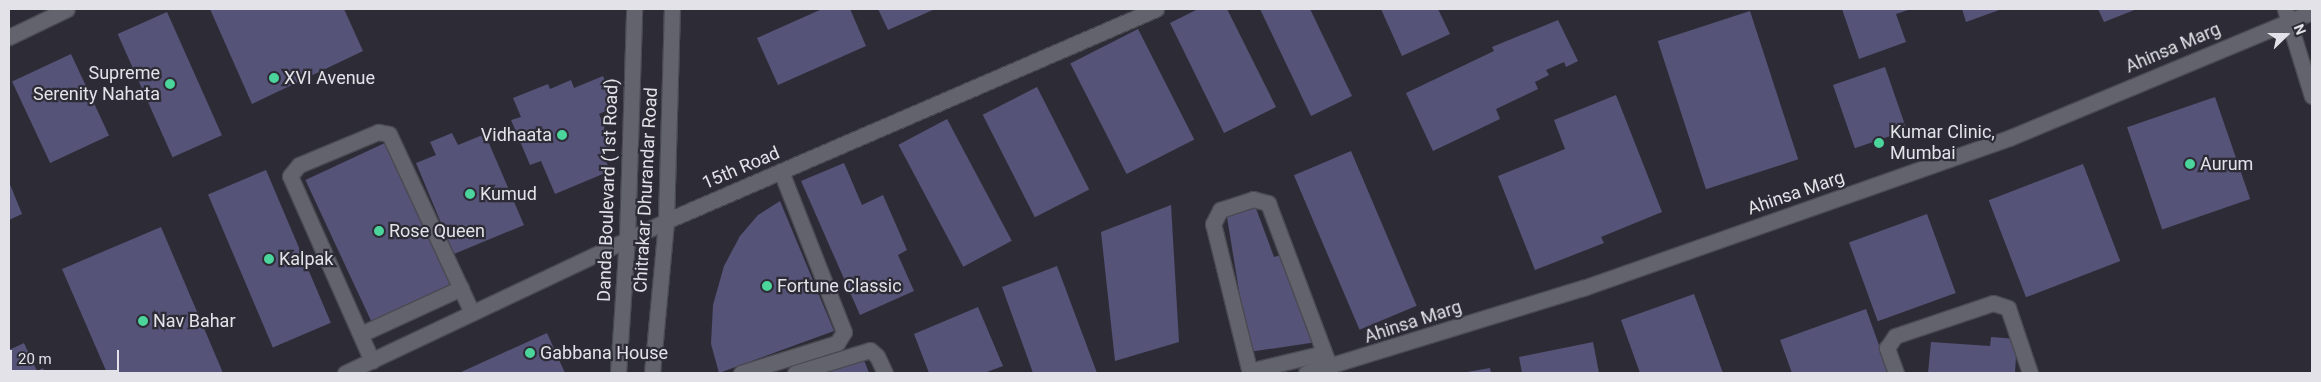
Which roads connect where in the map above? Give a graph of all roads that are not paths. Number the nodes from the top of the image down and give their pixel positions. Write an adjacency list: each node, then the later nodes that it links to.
1 (67, 9): 7 (street)
2 (634, 9): 11 (street, Danda Boulevard (1st Road))
3 (672, 9): 10 (street, Chitrakar Dhurandar Road)
4 (1156, 9): 9 (street, 15th Road)
5 (2312, 12): 6 (street, Ahinsa Marg)
6 (2286, 14): 8 (street); 17 (street, Ahinsa Marg)
7 (9, 37)
8 (2312, 96)
9 (781, 171): 10 (street, 15th Road); 22 (street)
10 (666, 221): 11 (street, 15th Road); 21 (street, Chitrakar Dhurandar Road)
11 (626, 238): 13 (street, 15th Road); 20 (street, Danda Boulevard (1st Road))
12 (461, 288): 13 (street); 14 (street); 14 (street)
13 (472, 314): 16 (street, 15th Road)
14 (361, 334): 16 (street)
15 (1324, 353): 17 (street); 18 (street); 18 (street)
16 (372, 361): 19 (street, 15th Road)
17 (1330, 368): 25 (street, Ahinsa Marg)
18 (1249, 372)
19 (346, 373)
20 (618, 373)
21 (652, 373)
22 (742, 373)
23 (795, 373): 24 (street)
24 (884, 373)
25 (1306, 373)
26 (1896, 373): 27 (street)
27 (2030, 373)

